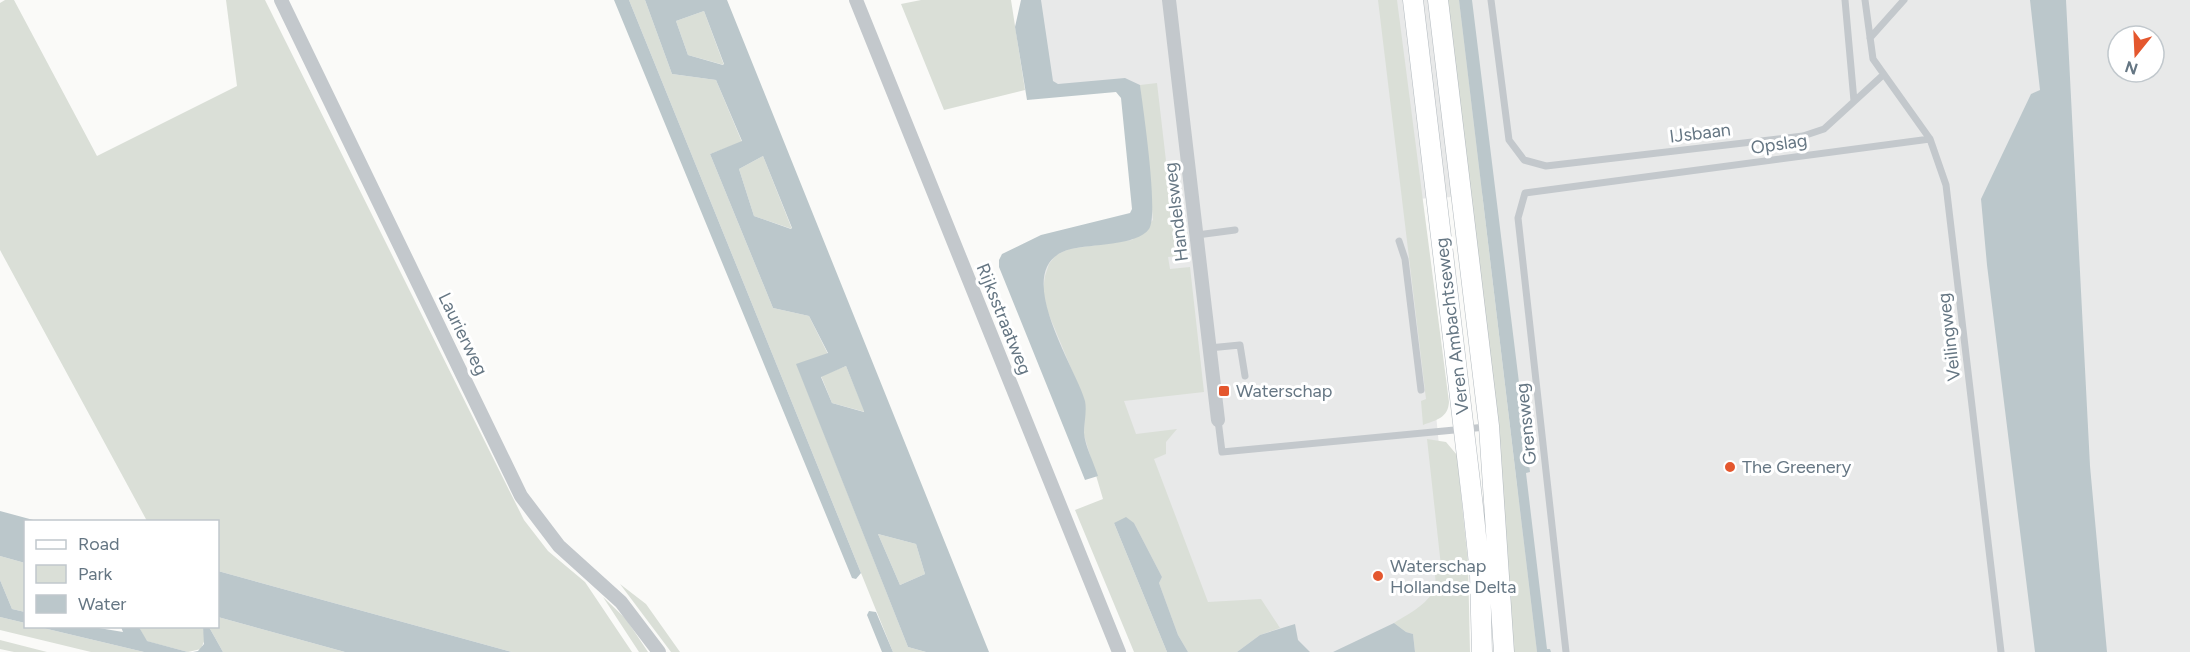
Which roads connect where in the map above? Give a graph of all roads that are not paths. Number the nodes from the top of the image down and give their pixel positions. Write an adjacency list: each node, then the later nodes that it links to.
1 (281, 0): 24 (street, Laurierweg)
2 (856, 0): 25 (street, Rijksstraatweg)
3 (1169, 0): 16 (street, Handelsweg)
4 (1413, 0): 23 (main road, Veren Ambachtseweg)
5 (1438, 0): 22 (main road, Veren Ambachtseweg)
6 (1491, 0): 12 (lane, IJsbaan)
7 (1845, 0): 12 (lane)
8 (1865, 0): 10 (lane, Veilingweg)
9 (1904, 0): 10 (lane)
10 (1870, 38): 11 (lane, Veilingweg)
11 (1884, 75): 12 (lane, IJsbaan); 13 (lane, Veilingweg)
12 (1854, 101)
13 (1930, 139): 14 (lane, Opslag); 29 (lane, Veilingweg)
14 (1525, 193): 28 (lane, Grensweg)
15 (1235, 230): 16 (lane)
16 (1197, 235): 18 (street, Handelsweg)
17 (1399, 242): 20 (lane)
18 (1209, 348): 19 (lane); 21 (street, Handelsweg)
19 (1245, 376)
20 (1421, 390)
21 (1218, 420): 23 (lane)
22 (1489, 426): 23 (lane); 27 (main road, Veren Ambachtseweg)
23 (1464, 429): 26 (main road, Veren Ambachtseweg)
24 (659, 652)
25 (1119, 652)
26 (1482, 652)
27 (1504, 652)
28 (1566, 652)
29 (2001, 652)

